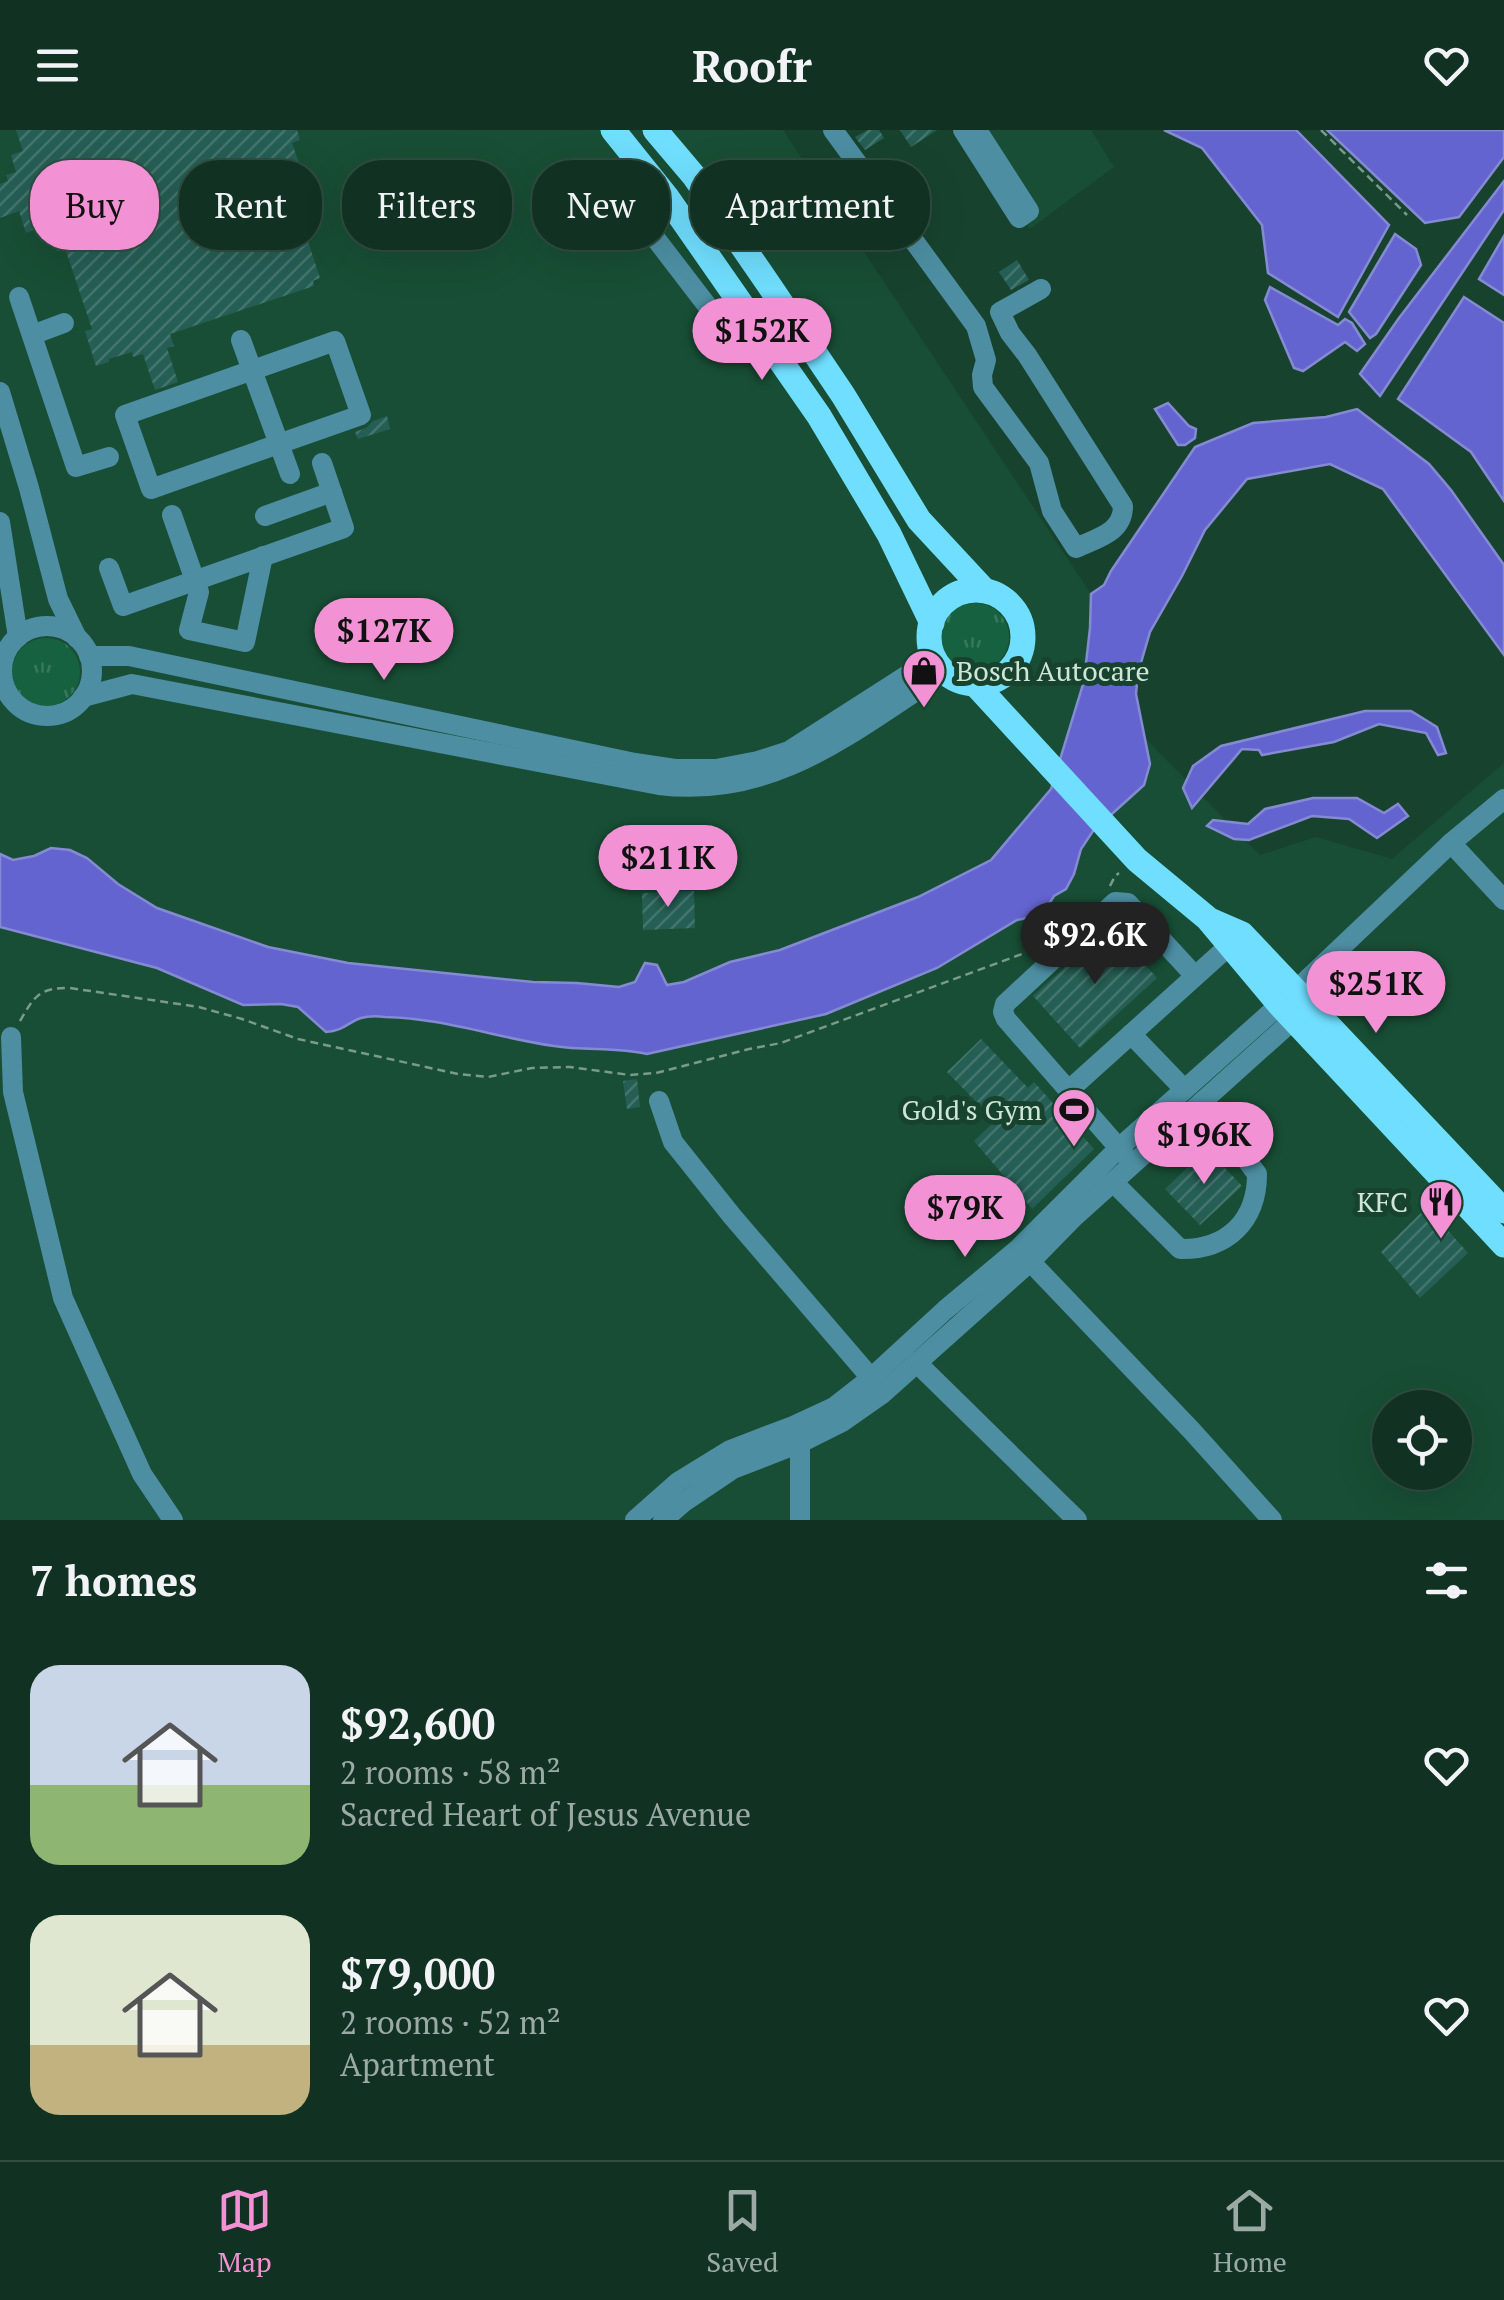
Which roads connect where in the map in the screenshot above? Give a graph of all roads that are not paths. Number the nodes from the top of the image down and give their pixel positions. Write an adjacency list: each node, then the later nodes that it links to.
1 (613, 130): 27 (main road)
2 (655, 130): 26 (main road)
3 (833, 130): 10 (street)
4 (963, 130): 5 (street)
5 (977, 130)
6 (1041, 289): 8 (street)
7 (19, 296): 11 (street)
8 (1000, 312): 10 (street); 10 (street)
9 (64, 322): 11 (street)
10 (976, 326)
11 (32, 335): 16 (street)
12 (241, 340): 13 (street)
13 (252, 370): 15 (street); 15 (street); 15 (street)
14 (0, 392): 29 (street)
15 (279, 444): 18 (street)
16 (109, 457)
17 (322, 463): 19 (street)
18 (290, 474)
19 (332, 492): 21 (street); 23 (street)
20 (172, 515): 25 (street)
21 (265, 516)
22 (0, 522): 28 (street)
23 (262, 556): 25 (street); 25 (street)
24 (109, 568): 25 (street)
25 (195, 580)
26 (984, 590): 27 (main road); 32 (main road)
27 (932, 623): 30 (main road)
28 (18, 637): 29 (street); 31 (street)
29 (84, 648): 30 (street); 33 (street)
30 (940, 665): 32 (main road); 33 (street)
31 (1, 666): 33 (street)
32 (975, 684): 37 (main road)
33 (84, 697)
34 (1504, 799): 35 (street)
35 (1451, 843): 36 (street); 39 (street)
36 (1504, 900)
37 (1235, 940): 38 (street); 39 (main road)
38 (1195, 976): 40 (street); 43 (street)
39 (1289, 1005): 42 (street); 45 (street); 49 (main road); 50 (main road)
40 (1132, 1034): 42 (street); 43 (street)
41 (11, 1037): 55 (street)
42 (1184, 1090): 46 (street)
43 (1068, 1092): 46 (street)
44 (658, 1101): 53 (street)
45 (1203, 1101): 46 (street); 47 (street)
46 (1126, 1156): 47 (street); 48 (street)
47 (1113, 1182): 48 (street)
48 (1069, 1211): 51 (street)
49 (1504, 1211)
50 (1504, 1244)
51 (1024, 1255): 52 (street); 53 (street); 60 (street)
52 (916, 1362): 54 (street); 59 (street)
53 (872, 1378): 54 (street)
54 (797, 1434): 56 (street); 57 (street); 58 (street)
55 (173, 1520)
56 (635, 1520)
57 (663, 1520)
58 (800, 1520)
59 (1077, 1520)
60 (1272, 1520)

